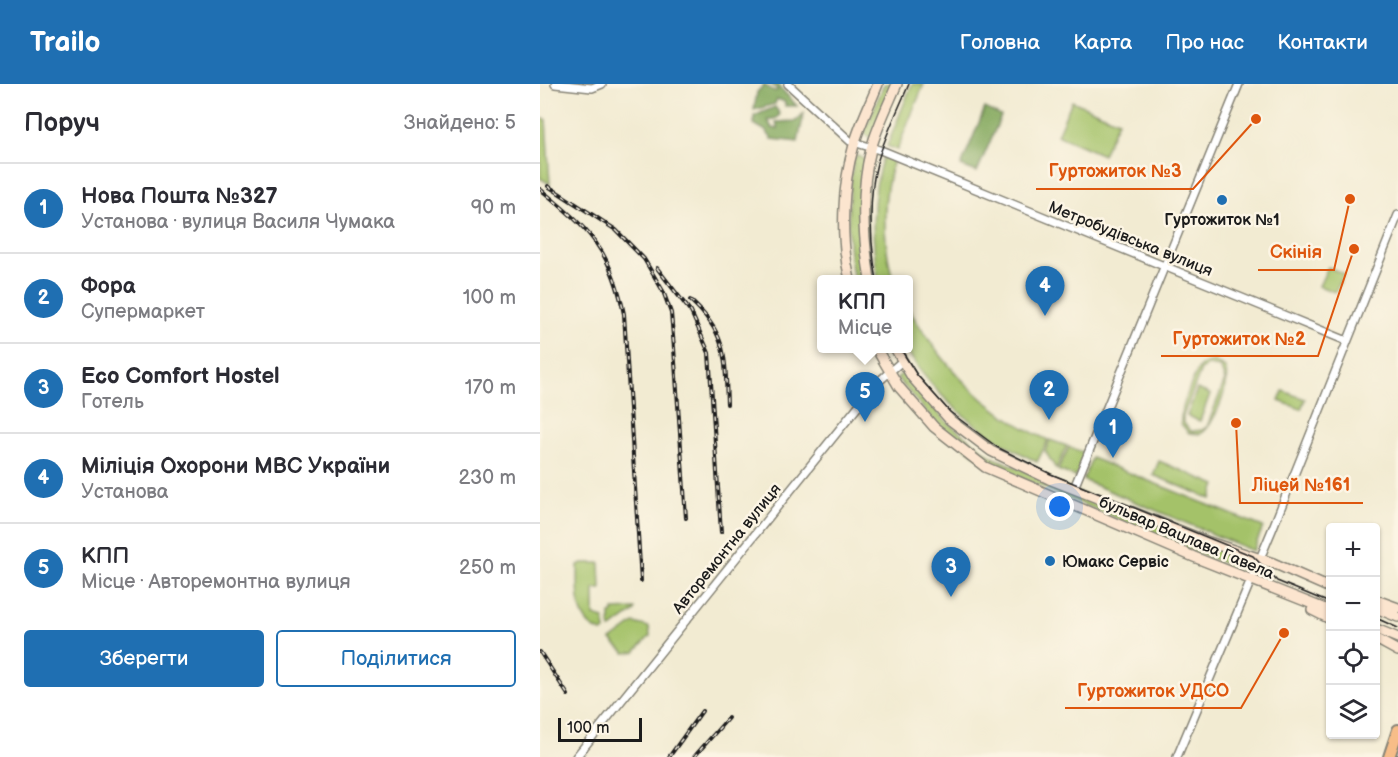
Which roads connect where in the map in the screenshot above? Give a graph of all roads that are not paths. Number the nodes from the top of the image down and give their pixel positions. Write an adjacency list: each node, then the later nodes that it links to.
1 (555, 84): 2 (street)
2 (602, 84)
3 (788, 84): 7 (street)
4 (878, 84): 7 (main road)
5 (897, 84): 8 (main road)
6 (1239, 84): 10 (street)
7 (854, 143): 8 (street, Метробудівська вулиця); 11 (main road)
8 (871, 147): 10 (street, Метробудівська вулиця); 12 (main road)
9 (1398, 215): 13 (street)
10 (1164, 266): 13 (street, Метробудівська вулиця); 18 (street)
11 (850, 275)
12 (870, 275)
13 (1347, 341): 19 (street)
14 (879, 353): 17 (main road, бульвар Вацлава Гавела)
15 (898, 353): 16 (main road, бульвар Вацлава Гавела)
16 (902, 361): 17 (street, Авторемонтна вулиця); 18 (main road, бульвар Вацлава Гавела)
17 (888, 371): 21 (main road, бульвар Вацлава Гавела); 36 (street, Авторемонтна вулиця)
18 (1074, 488): 19 (main road, бульвар Вацлава Гавела)
19 (1259, 559): 20 (main road, бульвар Вацлава Гавела); 21 (street)
20 (1295, 571): 22 (main road); 23 (main road, бульвар Вацлава Гавела)
21 (1250, 580): 24 (main road, бульвар Вацлава Гавела); 37 (street)
22 (1326, 581)
23 (1326, 586)
24 (1275, 590): 27 (main road, бульвар Вацлава Гавела); 30 (main road)
25 (1380, 601): 26 (main road)
26 (1398, 608)
27 (1326, 609)
28 (1380, 610): 29 (main road)
29 (1398, 617)
30 (1326, 618)
31 (1380, 631): 32 (main road)
32 (1398, 639)
33 (1380, 641): 34 (main road)
34 (1398, 651)
35 (1398, 730): 38 (main road)
36 (576, 757)
37 (1177, 757)
38 (1389, 757)

